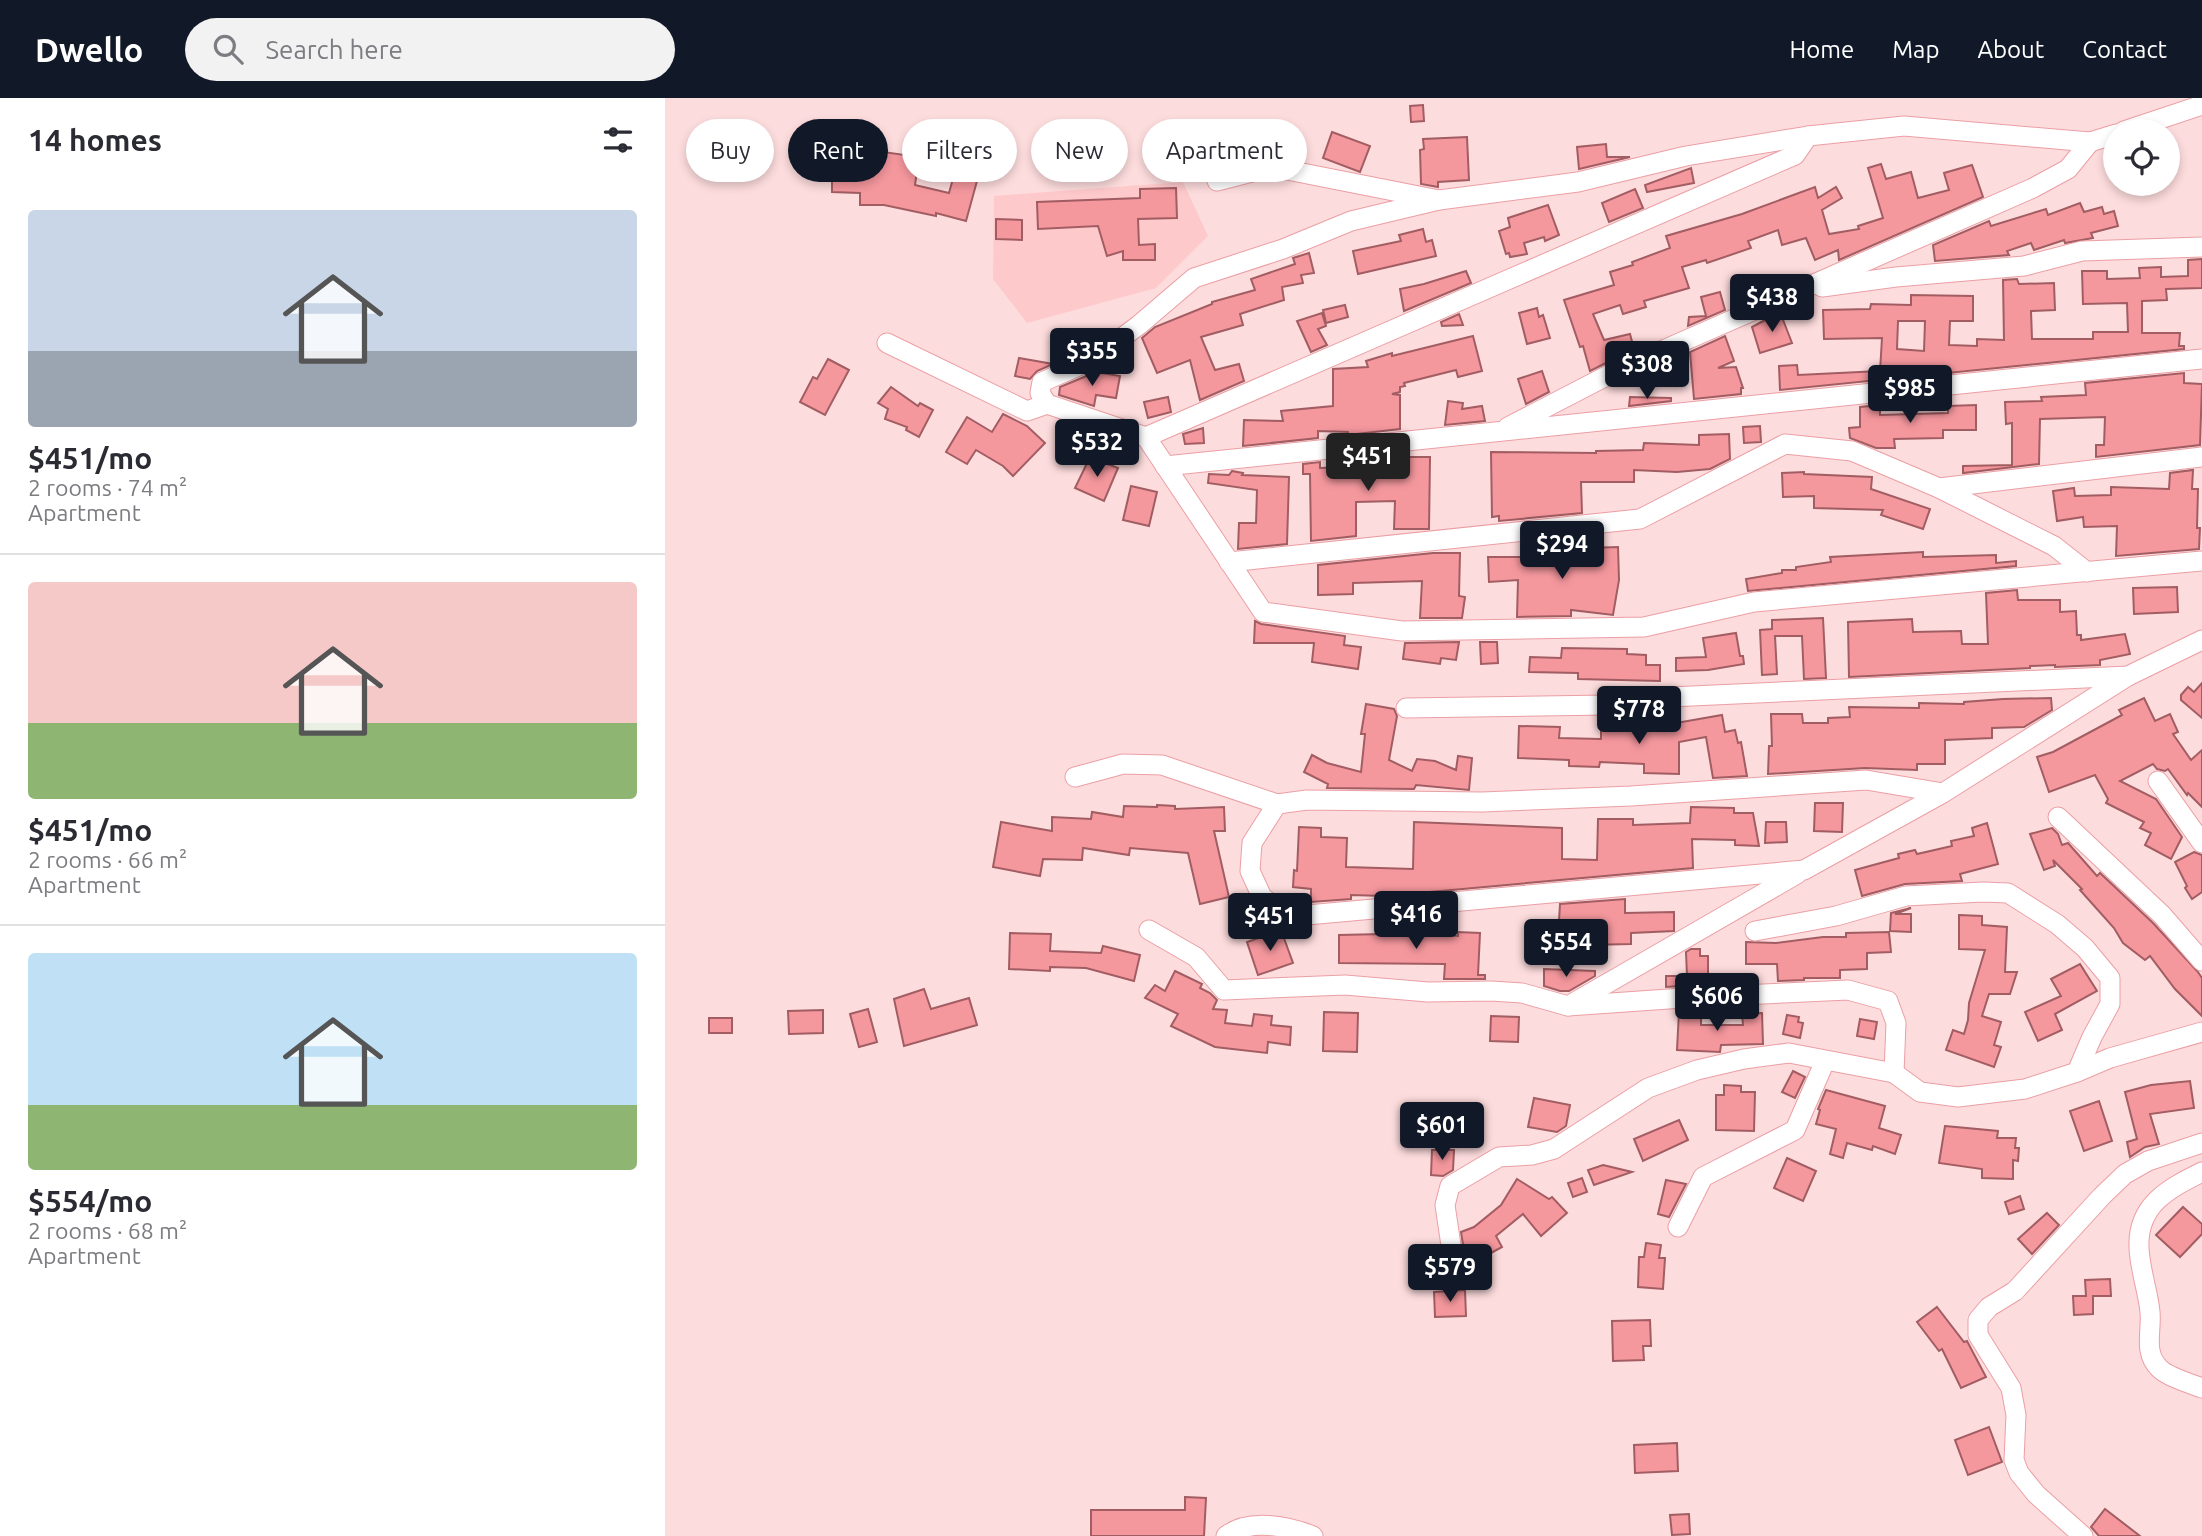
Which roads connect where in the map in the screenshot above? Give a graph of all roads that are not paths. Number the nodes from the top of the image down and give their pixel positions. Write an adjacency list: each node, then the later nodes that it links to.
1 (2202, 105): 2 (street)
2 (2163, 119)
3 (1808, 136): 5 (street); 7 (street); 14 (street)
4 (2103, 138): 5 (street)
5 (2090, 142): 9 (street)
6 (1307, 174): 7 (street)
7 (1439, 200): 12 (street)
8 (2202, 247): 9 (street)
9 (1800, 290): 13 (street)
10 (887, 343): 12 (street)
11 (2202, 359): 13 (street)
12 (1047, 404): 14 (street)
13 (1497, 432): 16 (street)
14 (1146, 437): 16 (street)
15 (2202, 457): 17 (street)
16 (1165, 467): 19 (street)
17 (1938, 488): 19 (street); 20 (street)
18 (2202, 561): 20 (street)
19 (1229, 562): 20 (street)
20 (2087, 572)
21 (2202, 640): 22 (street)
22 (2128, 676): 23 (street); 26 (street)
23 (1406, 708)
24 (1075, 777): 27 (street)
25 (2158, 781): 29 (street)
26 (1943, 793): 27 (street); 30 (street)
27 (1276, 804): 30 (street)
28 (2058, 817): 33 (street)
29 (2202, 843)
30 (1804, 870): 34 (street)
31 (1149, 930): 34 (street)
32 (1755, 931): 37 (street)
33 (2202, 961)
34 (1568, 1006): 38 (street)
35 (2202, 1032): 37 (street)
36 (1825, 1061): 38 (street); 41 (street); 42 (street)
37 (2077, 1072): 38 (street)
38 (1894, 1073)
39 (2202, 1143): 46 (street)
40 (2202, 1172): 43 (street)
41 (1678, 1227)
42 (1453, 1259)
43 (2202, 1388)
44 (1226, 1536): 45 (street)
45 (1313, 1536)
46 (2083, 1536)

